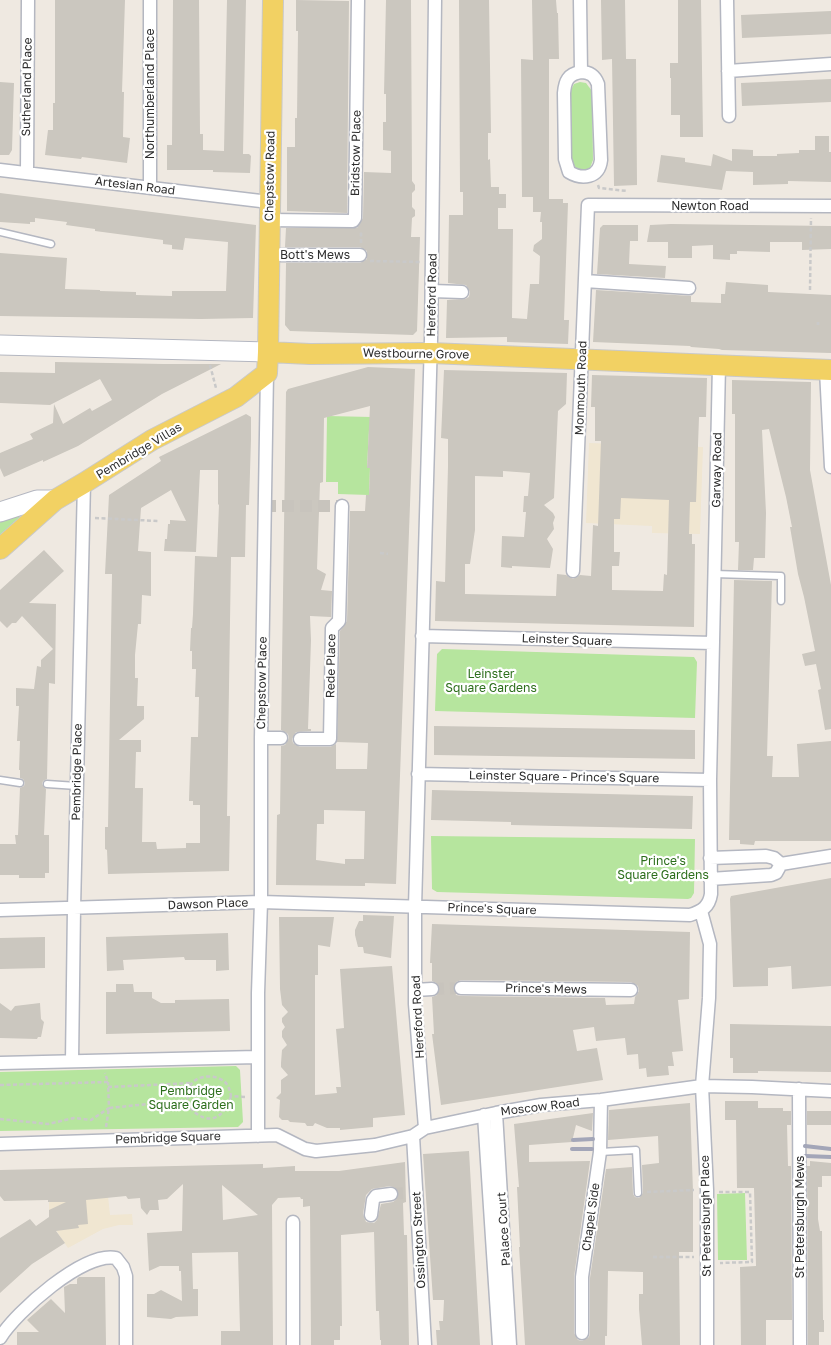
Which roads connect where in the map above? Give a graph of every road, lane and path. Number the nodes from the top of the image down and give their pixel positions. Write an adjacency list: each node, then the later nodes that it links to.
1 (28, 0): 14 (street, Sutherland Place)
2 (150, 0): 15 (street, Northumberland Place)
3 (273, 0): 20 (main road, Chepstow Road)
4 (358, 0): 21 (street, Bridstow Place)
5 (436, 0): 26 (street, Hereford Road)
6 (580, 0): 10 (street)
7 (727, 0): 9 (street)
8 (831, 64): 9 (street)
9 (728, 71): 11 (street)
10 (581, 72): 13 (street); 13 (street)
11 (729, 116)
12 (0, 170): 14 (street, Artesian Road)
13 (598, 171): 17 (path)
14 (27, 173): 15 (street, Artesian Road)
15 (150, 188): 20 (street, Artesian Road)
16 (588, 205): 17 (street, Newton Road); 27 (street, Monmouth Road)
17 (643, 205): 18 (street, Newton Road)
18 (811, 206): 19 (street, Newton Road); 29 (path)
19 (831, 206)
20 (269, 211): 21 (street); 24 (main road, Chepstow Road)
21 (355, 218): 25 (path)
22 (0, 232): 23 (lane)
23 (51, 244)
24 (269, 255): 25 (street, Bott's Mews); 33 (main road, Chepstow Road)
25 (360, 255): 26 (path)
26 (433, 263): 30 (street, Hereford Road)
27 (585, 281): 28 (street); 36 (street, Monmouth Road)
28 (689, 288)
29 (810, 290)
30 (432, 291): 31 (street); 34 (street, Hereford Road)
31 (462, 292)
32 (0, 345): 33 (street, Westbourne Grove)
33 (268, 352): 34 (main road, Westbourne Grove); 39 (main road)
34 (431, 353): 36 (main road, Westbourne Grove); 54 (street, Hereford Road)
35 (209, 360): 40 (path)
36 (582, 361): 37 (main road, Westbourne Grove); 51 (street, Monmouth Road)
37 (719, 365): 38 (main road, Westbourne Grove); 52 (street, Garway Road)
38 (829, 370): 41 (street)
39 (267, 373): 42 (main road, Pembridge Villas); 56 (street, Chepstow Place)
40 (216, 388)
41 (831, 466)
42 (84, 483): 43 (main road, Pembridge Villas); 46 (street, Pembridge Place)
43 (55, 500): 45 (street); 48 (main road, Pembridge Villas)
44 (342, 506): 58 (street, Rede Place)
45 (0, 512)
46 (83, 518): 47 (path); 64 (street, Pembridge Place)
47 (158, 521)
48 (0, 550)
49 (380, 553): 50 (path)
50 (388, 554)
51 (573, 571)
52 (714, 574): 53 (lane); 55 (street)
53 (782, 601)
54 (422, 636): 55 (street, Leinster Square); 59 (street, Hereford Road)
55 (713, 644): 61 (street)
56 (261, 738): 57 (street); 69 (street, Chepstow Place)
57 (282, 738)
58 (300, 738)
59 (418, 774): 61 (street, Leinster Square - Prince's Square); 70 (street)
60 (0, 780): 62 (lane)
61 (710, 780): 66 (street)
62 (20, 783)
63 (46, 784): 64 (lane)
64 (77, 786): 71 (street, Pembridge Place)
65 (831, 856): 67 (street)
66 (710, 858): 67 (street); 68 (street)
67 (781, 864): 68 (street)
68 (710, 879): 73 (street)
69 (261, 902): 70 (street, Dawson Place); 71 (street, Dawson Place); 78 (street, Chepstow Place)
70 (415, 907): 73 (street, Prince's Square); 76 (street, Hereford Road)
71 (74, 908): 72 (street, Dawson Place); 79 (street, Pembridge Place)
72 (0, 910)
73 (702, 911): 85 (street, St Petersburgh Place)
74 (461, 988): 77 (street, Prince's Mews)
75 (432, 989): 76 (street)
76 (415, 990): 96 (street, Hereford Road)
77 (631, 990)
78 (257, 1057): 79 (street); 98 (street)
79 (72, 1061): 80 (street)
80 (0, 1063)
81 (103, 1070): 82 (path)
82 (108, 1082): 84 (path); 86 (path)
83 (192, 1083): 86 (path); 89 (path); 91 (path)
84 (0, 1085)
85 (702, 1086): 87 (street, Moscow Road); 92 (street, Moscow Road); 102 (street, St Petersburgh Place)
86 (108, 1087): 93 (path)
87 (799, 1089): 88 (street, Moscow Road); 118 (street, St Petersburgh Mews)
88 (831, 1091)
89 (231, 1096): 90 (path); 91 (path)
90 (242, 1097)
91 (188, 1100): 93 (path)
92 (601, 1100): 94 (street, Moscow Road); 101 (street, Chapel Side)
93 (109, 1108): 95 (path); 97 (path)
94 (490, 1114): 96 (street, Moscow Road); 109 (street, Palace Court)
95 (0, 1119)
96 (425, 1128): 99 (street, Moscow Road)
97 (106, 1129)
98 (258, 1136): 99 (street, Moscow Road); 100 (street, Pembridge Square)
99 (413, 1136): 114 (street, Ossington Street)
100 (0, 1144)
101 (600, 1152): 103 (lane); 110 (street, Chapel Side)
102 (707, 1191): 103 (path); 108 (street, St Petersburgh Place); 108 (path)
103 (638, 1193)
104 (391, 1194): 105 (street)
105 (371, 1215)
106 (293, 1222): 113 (street)
107 (653, 1257): 108 (path)
108 (707, 1260): 117 (street, St Petersburgh Place)
109 (502, 1284): 115 (street, Palace Court); 116 (street, Palace Court)
110 (582, 1333)
111 (0, 1338): 112 (street)
112 (126, 1345)
113 (293, 1345)
114 (425, 1345)
115 (499, 1345)
116 (510, 1345)
117 (708, 1345)
118 (800, 1345)

